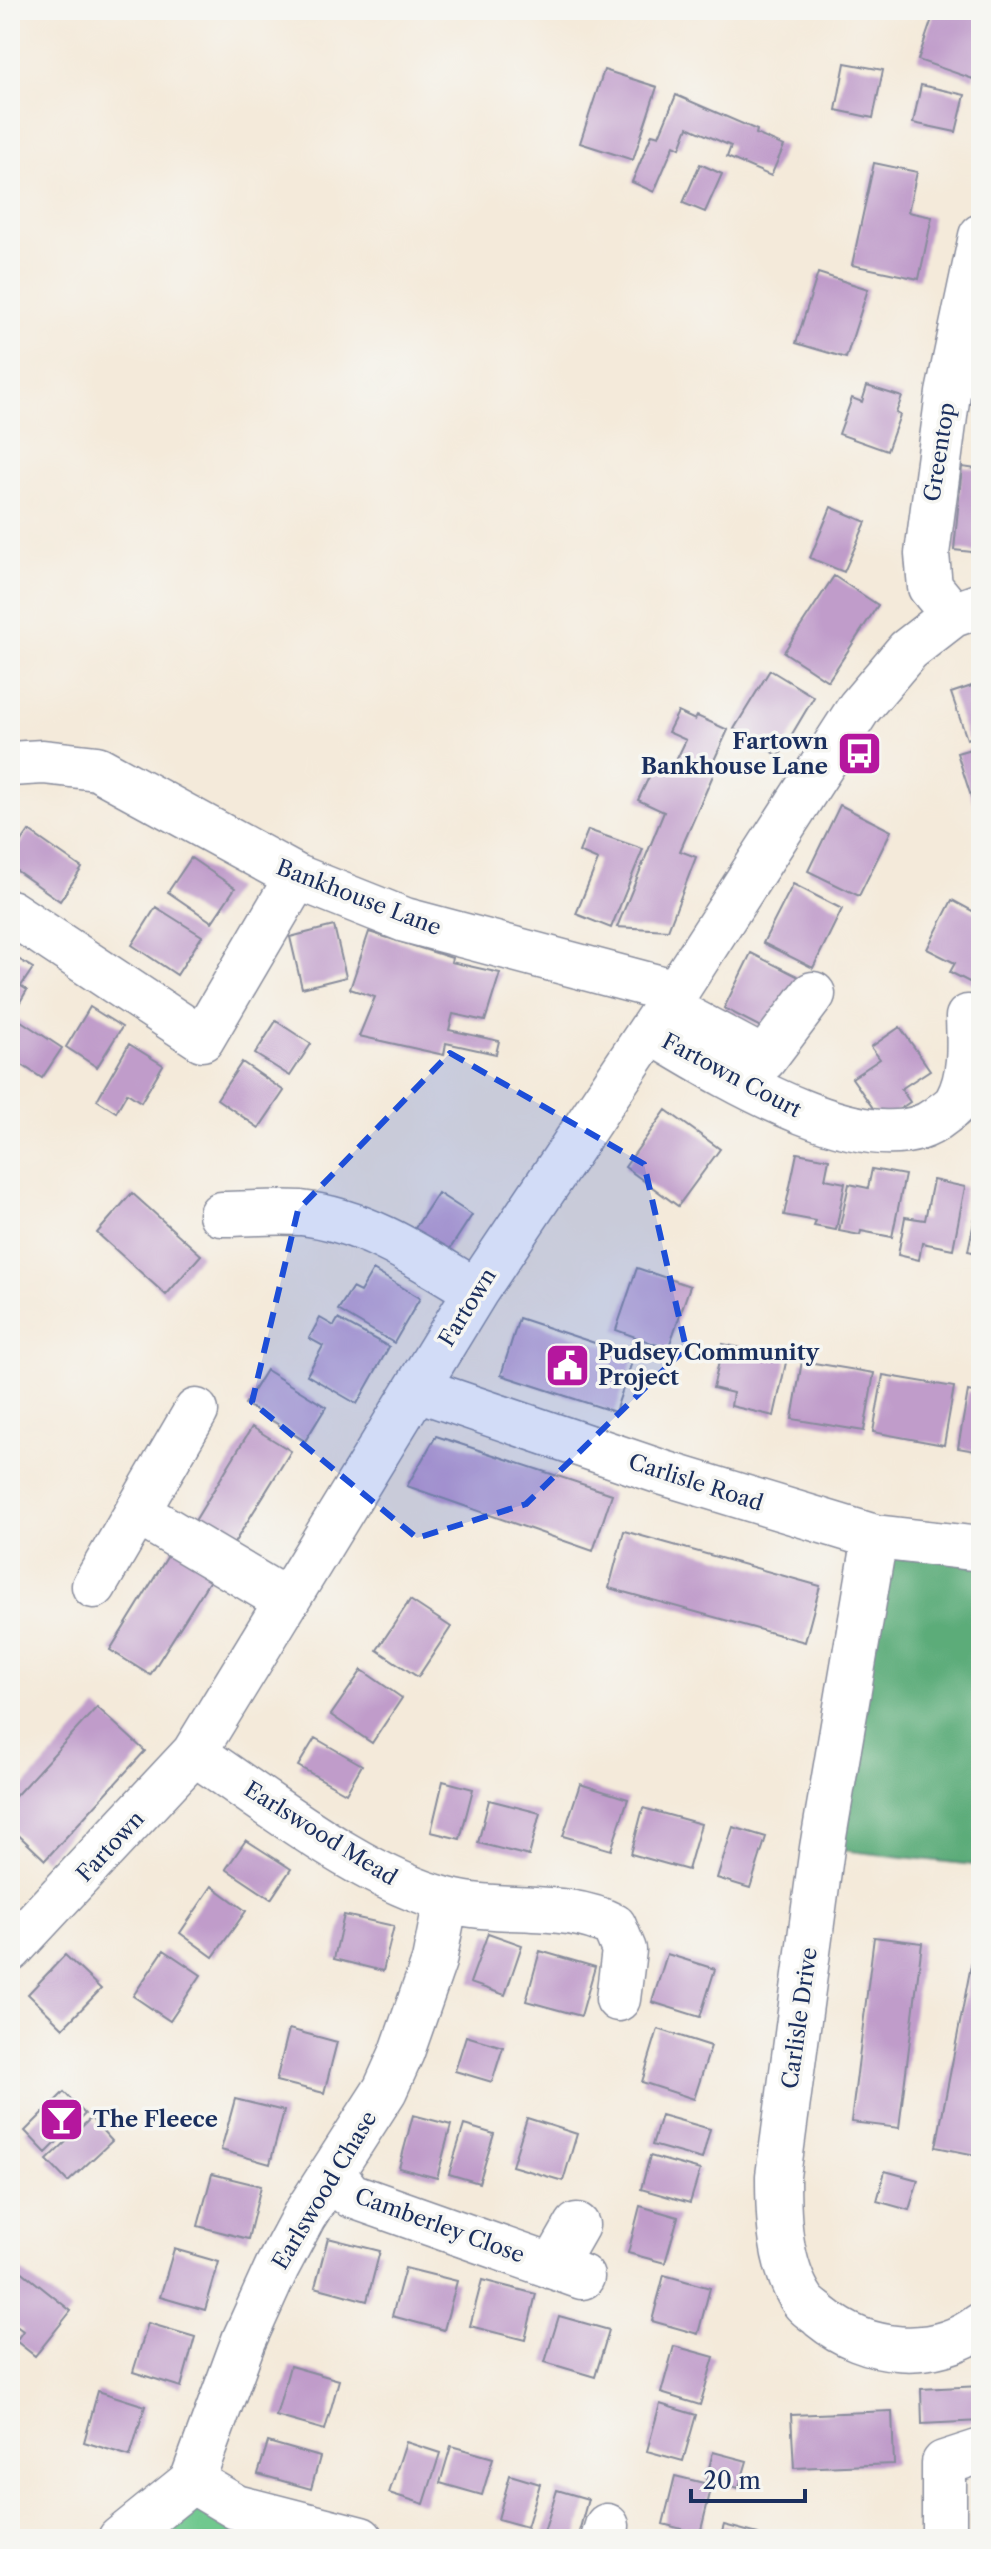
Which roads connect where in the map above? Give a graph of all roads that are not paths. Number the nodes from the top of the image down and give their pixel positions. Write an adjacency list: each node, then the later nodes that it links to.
1 (981, 236): 2 (street, Greentop)
2 (972, 317): 3 (street, Greentop)
3 (967, 610): 8 (street, Fartown)
4 (10, 764): 5 (street, Bankhouse Lane)
5 (297, 877): 6 (street); 8 (street, Bankhouse Lane)
6 (10, 912)
7 (813, 994): 8 (street)
8 (664, 1010): 9 (street, Fartown Court); 11 (street, Fartown)
9 (968, 1017)
10 (221, 1214): 11 (street)
11 (476, 1291): 12 (street, Fartown)
12 (417, 1389): 15 (street, Carlisle Road); 18 (street, Fartown)
13 (196, 1411): 14 (street)
14 (137, 1512): 17 (street); 18 (street)
15 (875, 1537): 16 (street, Carlisle Road); 25 (street, Carlisle Drive)
16 (981, 1549)
17 (94, 1586)
18 (287, 1601): 19 (street, Fartown)
19 (194, 1753): 20 (street, Earlswood Mead); 21 (street, Fartown)
20 (446, 1900): 22 (street, Earlswood Mead); 23 (street, Earlswood Chase)
21 (10, 1950)
22 (618, 1999)
23 (334, 2174): 24 (street, Camberley Close); 27 (street, Earlswood Chase)
24 (577, 2225)
25 (981, 2325)
26 (981, 2451): 30 (street)
27 (192, 2481): 28 (street); 29 (street)
28 (120, 2539)
29 (361, 2539)
30 (944, 2539)

